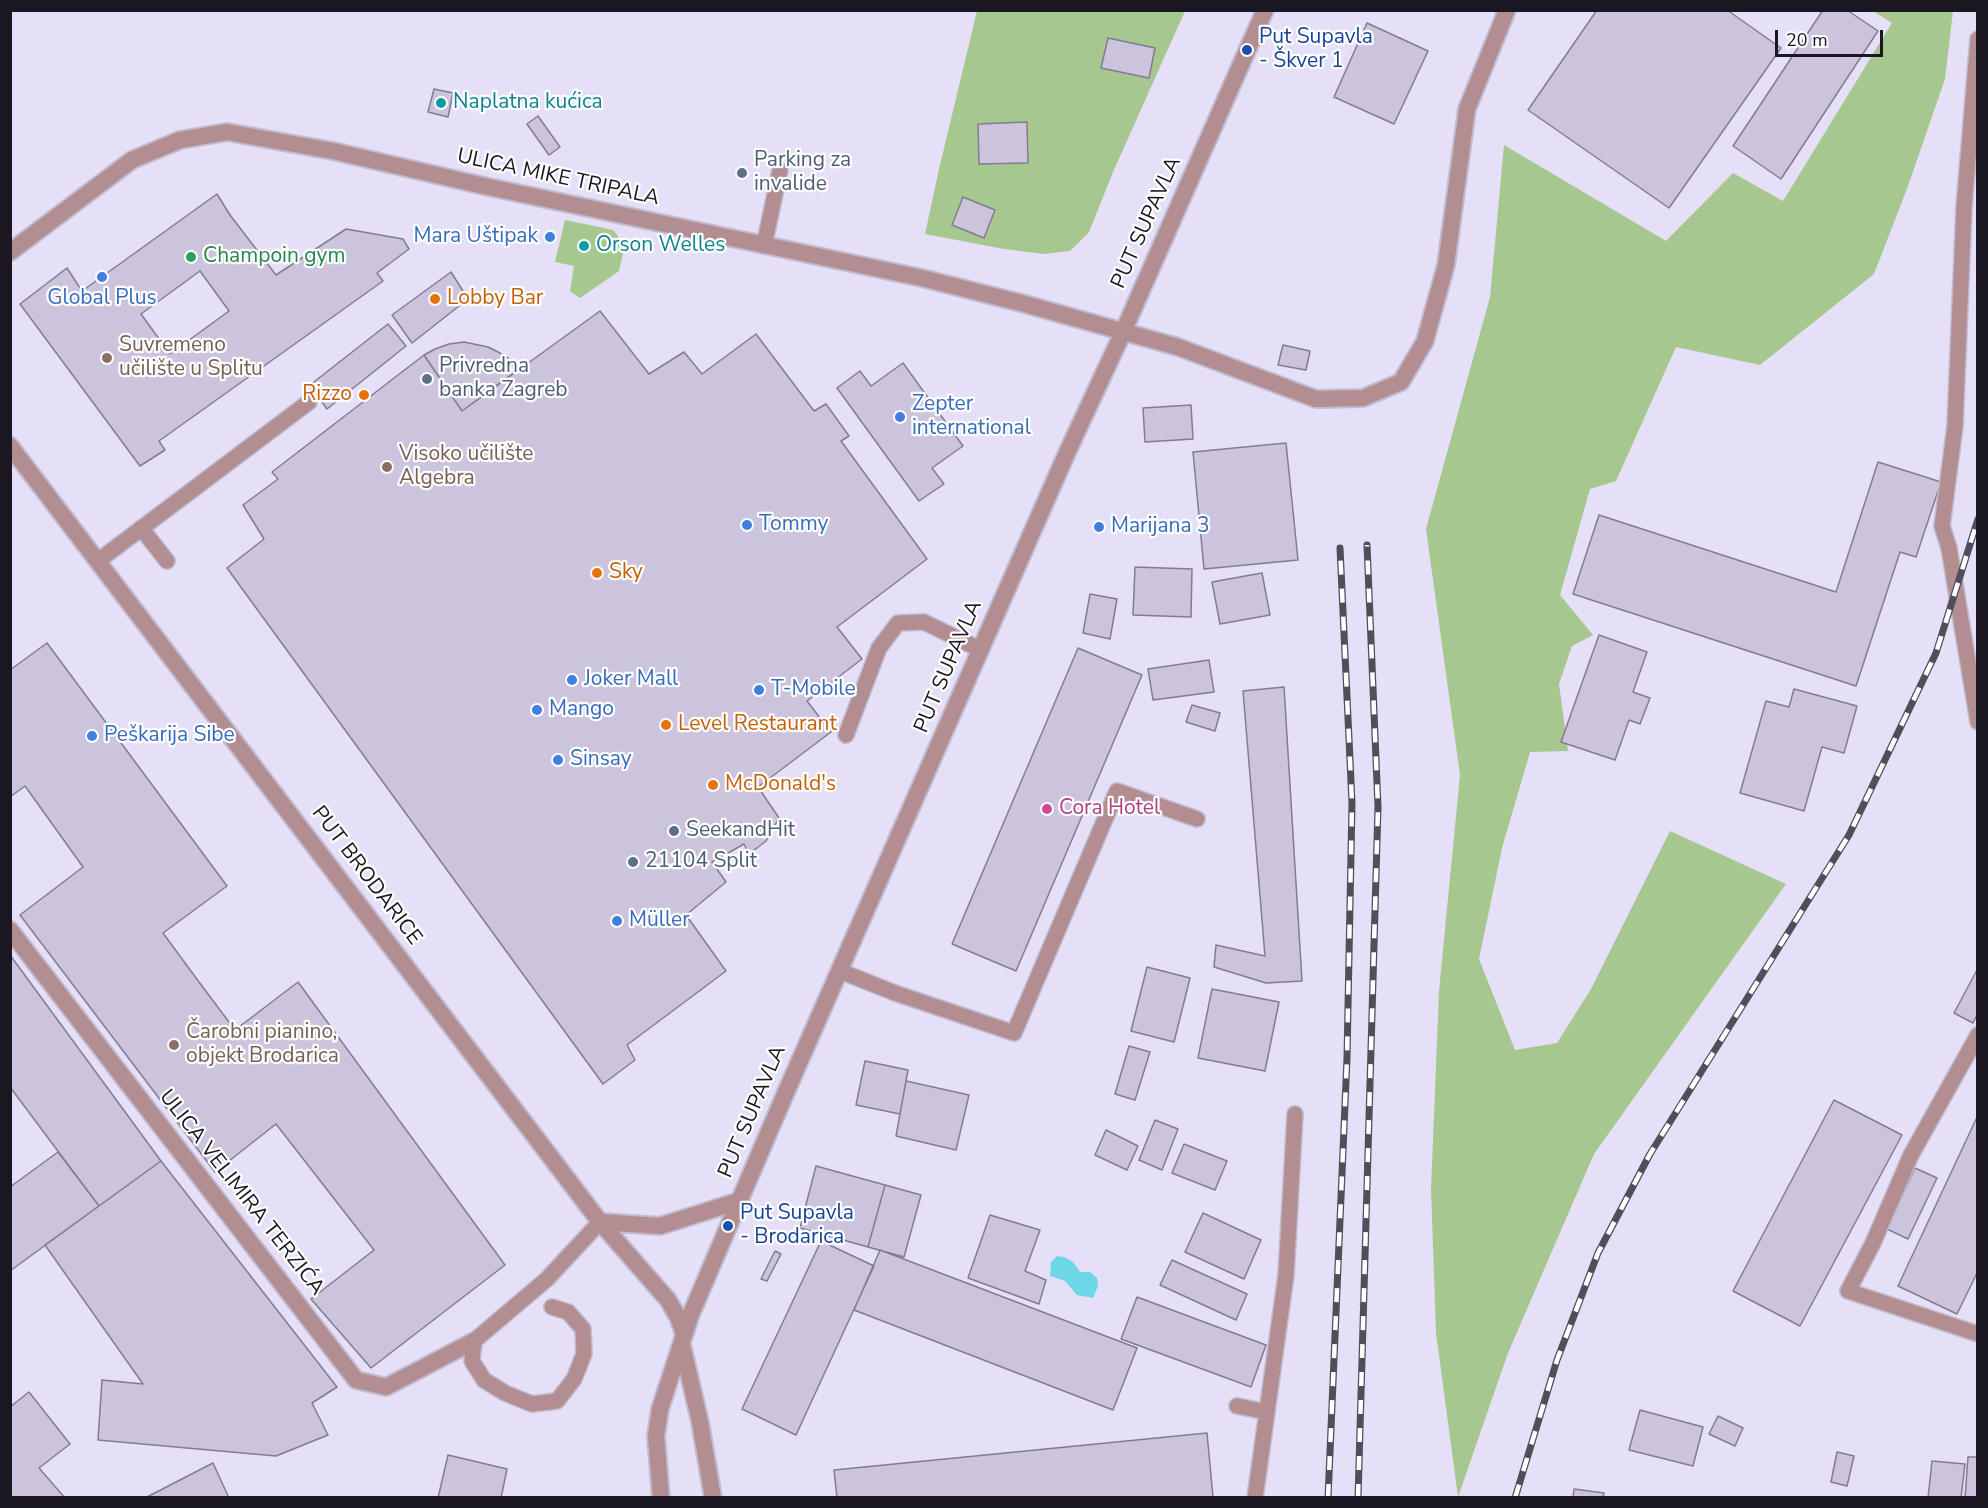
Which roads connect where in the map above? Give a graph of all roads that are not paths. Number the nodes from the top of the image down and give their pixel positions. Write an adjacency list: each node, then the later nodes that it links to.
1 (1265, 10): 7 (street, PUT SUPAVLA)
2 (1507, 10): 7 (street, ULICA MIKE TRIPALA)
3 (1977, 39): 14 (lane)
4 (780, 170): 5 (lane)
5 (764, 246): 6 (street, ULICA MIKE TRIPALA); 7 (street, ULICA MIKE TRIPALA)
6 (10, 252)
7 (1124, 330): 13 (street, PUT SUPAVLA)
8 (309, 402): 10 (lane)
9 (10, 446): 11 (street, PUT BRODARICE)
10 (141, 528): 11 (lane); 12 (lane)
11 (98, 561): 22 (street, PUT BRODARICE)
12 (167, 561)
13 (981, 650): 15 (lane); 18 (street, PUT SUPAVLA)
14 (1977, 722)
15 (846, 735)
16 (1197, 819): 18 (lane)
17 (10, 930): 26 (street, ULICA VELIMIRA TERZIĆA)
18 (840, 971): 21 (street, PUT SUPAVLA)
19 (1977, 1035): 24 (lane)
20 (1295, 1114): 28 (lane)
21 (739, 1201): 22 (street); 25 (street, PUT SUPAVLA)
22 (600, 1222): 25 (street, PUT BRODARICE); 26 (lane)
23 (552, 1306): 26 (lane)
24 (1977, 1334)
25 (683, 1339): 29 (street, PUT SUPAVLA); 30 (street)
26 (474, 1341)
27 (1237, 1406): 28 (lane)
28 (1268, 1412): 31 (lane)
29 (662, 1497)
30 (713, 1497)
31 (1255, 1497)

